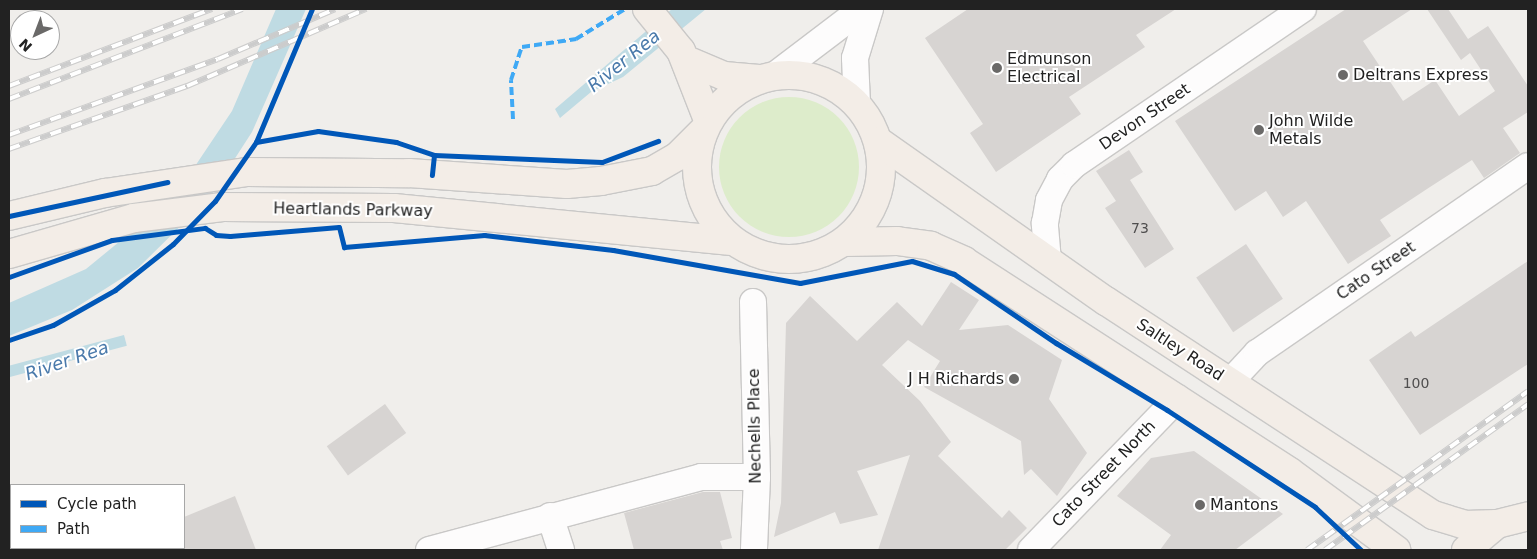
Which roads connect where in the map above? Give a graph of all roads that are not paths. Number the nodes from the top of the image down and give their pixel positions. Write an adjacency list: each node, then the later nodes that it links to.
1 (647, 9): 5 (main road)
2 (862, 9): 6 (street)
3 (870, 9): 7 (street)
4 (1291, 12): 15 (street, Devon Street)
5 (683, 56): 6 (main road); 8 (main road)
6 (767, 77): 7 (main road); 8 (main road)
7 (857, 104): 9 (main road)
8 (706, 126): 11 (main road); 12 (main road)
9 (878, 141): 13 (main road); 15 (main road, Saltley Road)
10 (1528, 166): 17 (street, Cato Street)
11 (9, 216)
12 (732, 241): 13 (main road); 14 (main road, Heartlands Parkway)
13 (844, 242): 18 (main road)
14 (9, 254)
15 (1048, 261): 17 (main road, Saltley Road)
16 (753, 302): 19 (street, Nechells Place)
17 (1230, 382): 22 (main road, Saltley Road)
18 (1178, 398): 26 (street, Cato Street North); 27 (main road)
19 (757, 477): 20 (street); 25 (street, Nechells Place)
20 (550, 516): 23 (street); 24 (street)
21 (1528, 516): 22 (main road)
22 (1497, 524): 28 (main road)
23 (429, 550)
24 (561, 550)
25 (754, 550)
26 (1031, 550)
27 (1396, 550)
28 (1466, 550)

